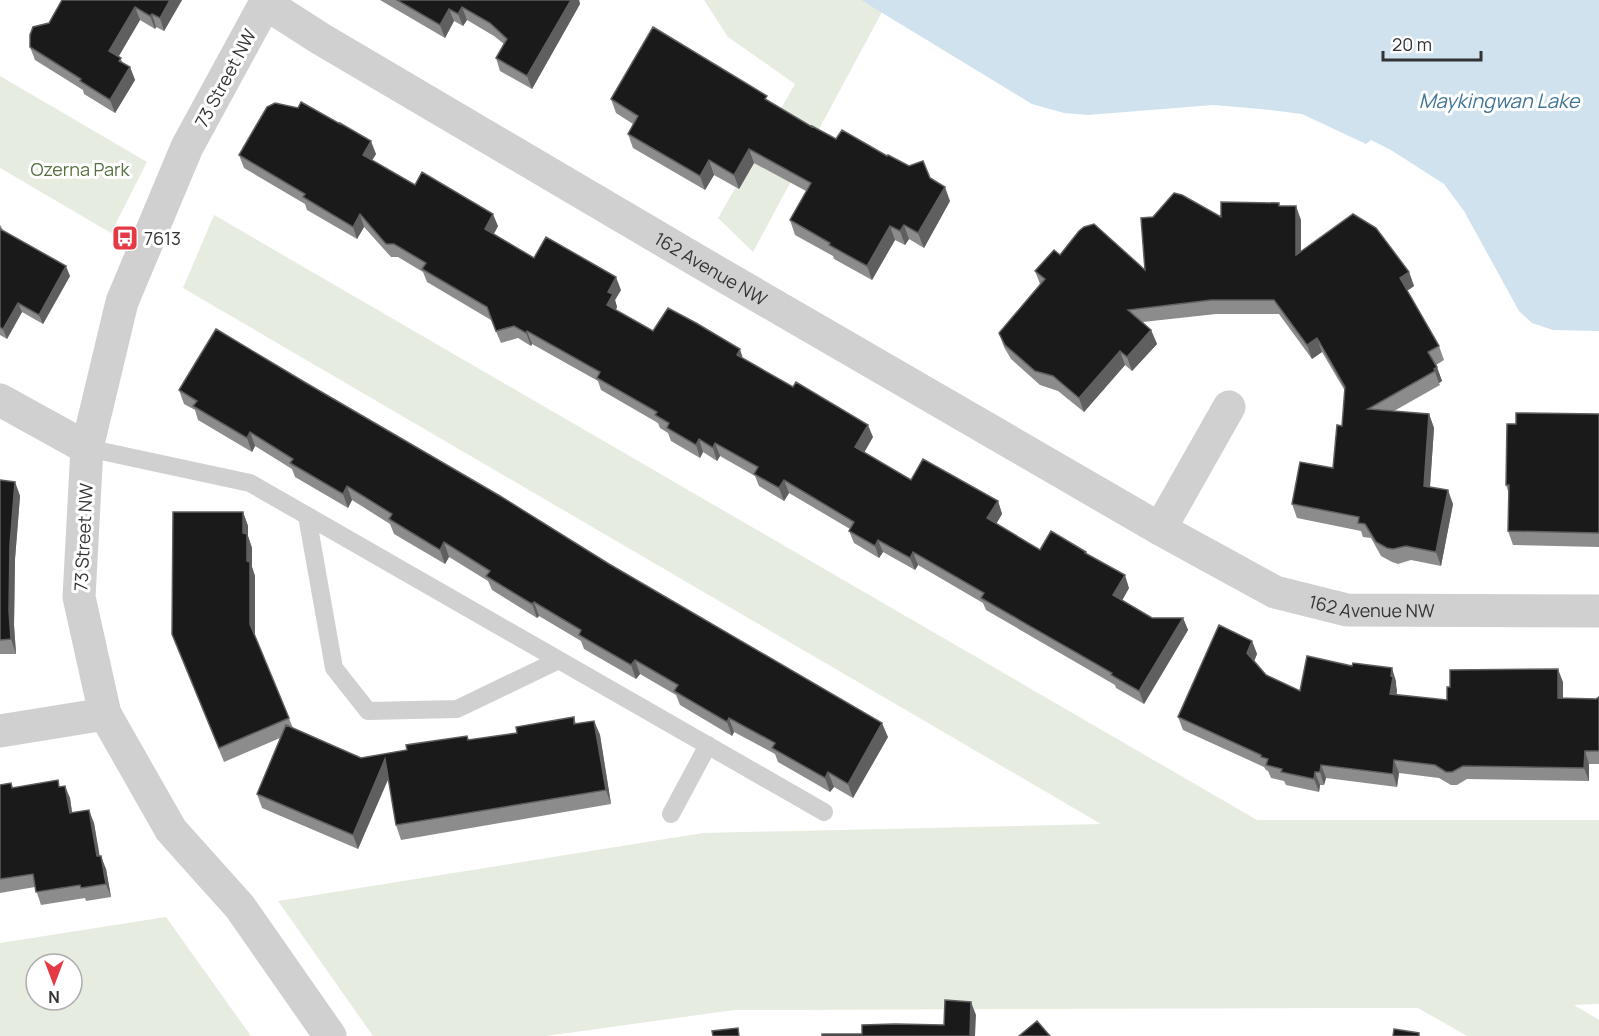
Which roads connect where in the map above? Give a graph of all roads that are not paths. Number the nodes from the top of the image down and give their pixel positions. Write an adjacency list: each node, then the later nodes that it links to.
1 (266, 2): 4 (street, 73 Street NW); 6 (street, 162 Avenue NW)
2 (0, 400): 4 (street)
3 (1228, 407): 6 (street)
4 (87, 448): 5 (lane); 9 (street, 73 Street NW)
5 (307, 516): 8 (lane); 8 (lane)
6 (1160, 529): 7 (street, 162 Avenue NW)
7 (1599, 611)
8 (559, 660): 11 (lane)
9 (105, 714): 10 (street); 14 (street, 73 Street NW)
10 (0, 731)
11 (708, 746): 12 (lane); 13 (lane)
12 (824, 812)
13 (670, 814)
14 (330, 1036)

